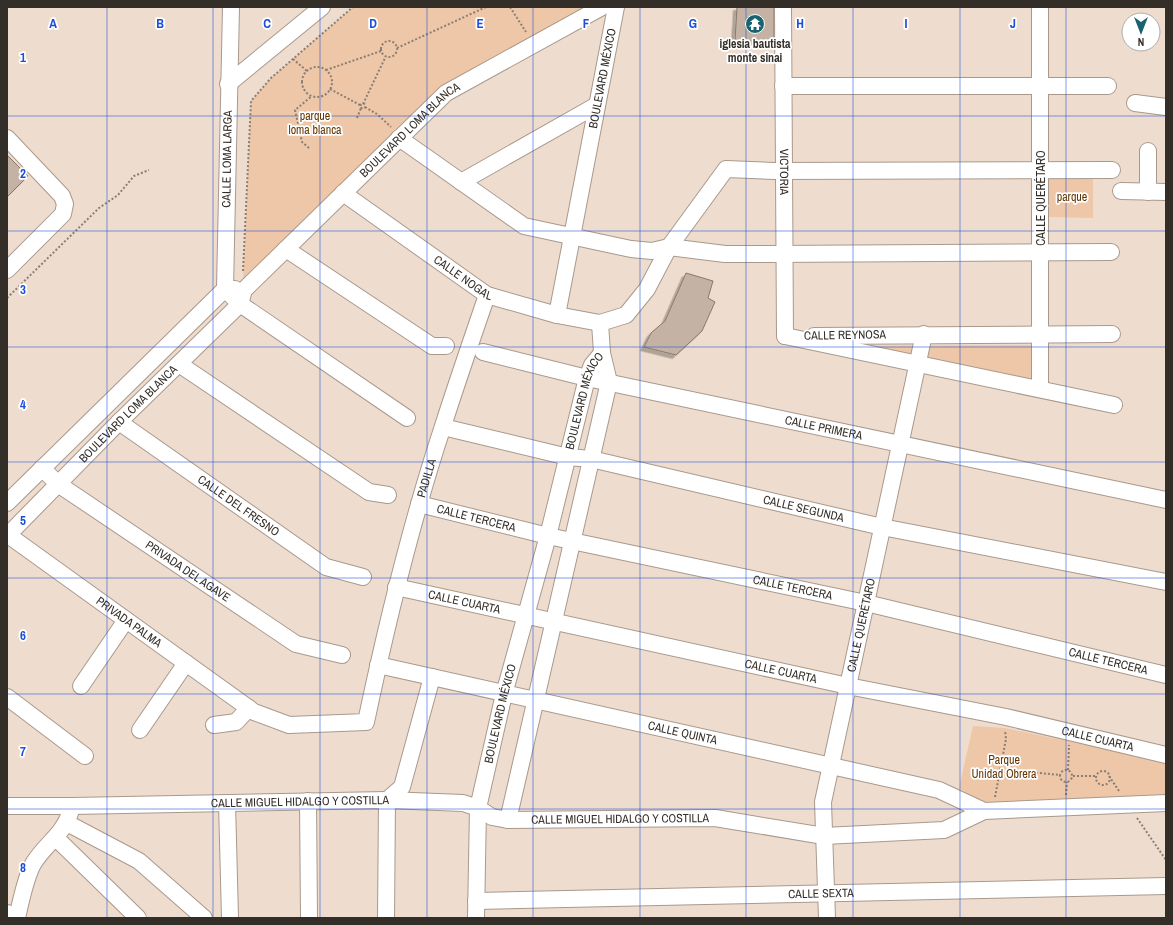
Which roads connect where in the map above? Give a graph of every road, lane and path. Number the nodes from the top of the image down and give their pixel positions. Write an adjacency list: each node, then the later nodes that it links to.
1 (231, 7): 20 (street, CALLE LOMA LARGA)
2 (322, 7): 12 (street)
3 (353, 7): 17 (path)
4 (486, 7): 14 (path)
5 (498, 7): 6 (path)
6 (505, 7)
7 (510, 7): 13 (path)
8 (602, 7): 34 (street, BOULEVARD LOMA BLANCA)
9 (616, 7): 29 (street, BOULEVARD MÉXICO)
10 (783, 7): 21 (street, VICTORIA)
11 (1040, 7): 22 (street, CALLE QUERÉTARO)
12 (305, 14): 20 (street)
13 (530, 38)
14 (397, 48): 15 (path); 16 (path)
15 (381, 51): 16 (path); 18 (path)
16 (386, 56): 27 (path)
17 (294, 59): 19 (path); 54 (path)
18 (326, 70): 19 (path); 24 (path)
19 (307, 71): 25 (path)
20 (228, 84): 55 (street, CALLE LOMA LARGA)
21 (782, 86): 22 (street); 41 (street, VICTORIA)
22 (1040, 86): 23 (street); 39 (street, CALLE QUERÉTARO)
23 (1108, 86)
24 (330, 89): 25 (path); 28 (path)
25 (312, 96): 36 (path)
26 (1135, 103): 31 (street)
27 (364, 104): 28 (path); 30 (path)
28 (360, 105): 32 (path)
29 (597, 105): 42 (street); 47 (street, BOULEVARD MÉXICO)
30 (365, 107): 32 (path); 34 (path)
31 (1166, 107)
32 (361, 108): 33 (path)
33 (357, 118)
34 (397, 135): 42 (street); 46 (street, BOULEVARD LOMA BLANCA)
35 (7, 138): 53 (street)
36 (308, 148)
37 (1148, 151): 44 (street)
38 (149, 170): 58 (path)
39 (1040, 170): 40 (street); 41 (street); 50 (street, CALLE QUERÉTARO)
40 (1112, 170)
41 (783, 171): 48 (street); 52 (street, VICTORIA)
42 (461, 182): 47 (street)
43 (1121, 191): 44 (street)
44 (1148, 192): 45 (street)
45 (1166, 192)
46 (343, 193): 49 (street, BOULEVARD LOMA BLANCA); 56 (street, CALLE NOGAL)
47 (572, 236): 48 (street); 59 (street, BOULEVARD MÉXICO)
48 (669, 247): 52 (street); 60 (street)
49 (286, 249): 57 (street, BOULEVARD LOMA BLANCA); 65 (street)
50 (1041, 252): 51 (street); 52 (street); 62 (street, CALLE QUERÉTARO)
51 (1111, 252)
52 (784, 253): 64 (street, VICTORIA)
53 (7, 270)
54 (243, 273)
55 (225, 289): 57 (street); 80 (street, BOULEVARD LOMA BLANCA)
56 (487, 295): 59 (street, CALLE NOGAL); 76 (street, PADILLA)
57 (242, 297): 68 (street, BOULEVARD LOMA BLANCA); 74 (street)
58 (7, 298)
59 (557, 315): 60 (street, CALLE NOGAL)
60 (600, 323): 67 (street)
61 (924, 334): 62 (street, CALLE REYNOSA); 64 (street, CALLE REYNOSA); 69 (street, CALLE QUERÉTARO)
62 (1041, 334): 63 (street, CALLE REYNOSA); 72 (street, CALLE QUERÉTARO)
63 (1112, 334)
64 (784, 336): 69 (street, CALLE REYNOSA)
65 (446, 346)
66 (483, 352): 70 (street, CALLE PRIMERA)
67 (602, 353): 70 (street, BOULEVARD MÉXICO); 71 (street, BOULEVARD MÉXICO)
68 (179, 364): 75 (street, BOULEVARD LOMA BLANCA); 82 (street)
69 (917, 365): 72 (street, CALLE REYNOSA); 77 (street, CALLE QUERÉTARO)
70 (587, 378): 71 (street, CALLE PRIMERA); 78 (street, BOULEVARD MÉXICO)
71 (609, 382): 77 (street, CALLE PRIMERA); 79 (street, BOULEVARD MÉXICO)
72 (1040, 389): 73 (street, CALLE REYNOSA)
73 (1114, 405)
74 (408, 418)
75 (119, 422): 81 (street, BOULEVARD LOMA BLANCA); 90 (street, CALLE DEL FRESNO)
76 (443, 427): 78 (street, CALLE SEGUNDA); 85 (street, PADILLA)
77 (900, 445): 83 (street, CALLE PRIMERA); 86 (street, CALLE QUERÉTARO)
78 (568, 457): 79 (street, CALLE SEGUNDA); 88 (street, BOULEVARD MÉXICO)
79 (591, 460): 86 (street, CALLE SEGUNDA); 89 (street, BOULEVARD MÉXICO)
80 (42, 468): 81 (street, PRIVADA DEL AGAVE); 84 (street, BOULEVARD LOMA BLANCA)
81 (58, 484): 87 (street, BOULEVARD LOMA BLANCA); 97 (street, PRIVADA DEL AGAVE)
82 (388, 495)
83 (1166, 500)
84 (7, 503)
85 (419, 504): 88 (street, CALLE TERCERA); 92 (street, PADILLA)
86 (882, 527): 91 (street, CALLE SEGUNDA); 93 (street, CALLE QUERÉTARO)
87 (8, 536): 95 (street, PRIVADA PALMA)
88 (548, 536): 89 (street, CALLE TERCERA); 94 (street, BOULEVARD MÉXICO)
89 (572, 541): 93 (street, CALLE TERCERA); 96 (street, BOULEVARD MÉXICO)
90 (363, 577)
91 (1166, 582)
92 (396, 587): 94 (street, CALLE CUARTA); 99 (street, PADILLA)
93 (866, 603): 100 (street, CALLE TERCERA); 103 (street, CALLE QUERÉTARO)
94 (527, 614): 96 (street, CALLE CUARTA); 104 (street, BOULEVARD MÉXICO)
95 (126, 620): 98 (street, PRIVADA PALMA); 102 (street)
96 (554, 622): 103 (street, CALLE CUARTA); 106 (street, BOULEVARD MÉXICO)
97 (342, 655)
98 (186, 663): 107 (street, PRIVADA PALMA); 109 (street)
99 (378, 665): 101 (street, CALLE QUINTA); 107 (street, PRIVADA PALMA)
100 (1166, 675)
101 (432, 677): 104 (street, CALLE QUINTA); 121 (street)
102 (81, 686)
103 (848, 686): 112 (street, CALLE CUARTA); 114 (street, CALLE QUERÉTARO)
104 (504, 694): 106 (street, CALLE QUINTA); 129 (street, BOULEVARD MÉXICO)
105 (7, 697): 113 (street)
106 (536, 701): 114 (street, CALLE QUINTA); 130 (street, BOULEVARD MÉXICO)
107 (249, 708): 108 (street)
108 (214, 725)
109 (140, 730)
110 (1012, 732): 128 (path)
111 (1076, 745): 115 (path)
112 (1166, 755)
113 (85, 756)
114 (831, 766): 128 (street, CALLE QUINTA); 132 (street, CALLE QUERÉTARO)
115 (1068, 770): 117 (path); 118 (path)
116 (1028, 772): 117 (path)
117 (1060, 775): 120 (path)
118 (1073, 776): 119 (path); 120 (path)
119 (1096, 776): 119 (path)
120 (1067, 782): 122 (path)
121 (387, 800): 123 (street, CALLE MIGUEL HIDALGO Y COSTILLA); 129 (street, CALLE MIGUEL HIDALGO Y COSTILLA); 144 (street)
122 (1066, 800)
123 (308, 801): 124 (street, CALLE MIGUEL HIDALGO Y COSTILLA); 143 (street)
124 (226, 803): 127 (street, CALLE MIGUEL HIDALGO Y COSTILLA); 142 (street)
125 (1166, 803): 128 (street, CALLE MIGUEL HIDALGO Y COSTILLA)
126 (7, 806): 127 (street, CALLE MIGUEL HIDALGO Y COSTILLA)
127 (72, 806): 131 (street)
128 (989, 806): 132 (street, CALLE MIGUEL HIDALGO Y COSTILLA)
129 (478, 808): 130 (street, CALLE MIGUEL HIDALGO Y COSTILLA); 136 (street, BOULEVARD MÉXICO)
130 (508, 820): 132 (street, CALLE MIGUEL HIDALGO Y COSTILLA)
131 (67, 823): 133 (street); 141 (street)
132 (824, 836): 135 (street, CALLE QUERÉTARO)
133 (52, 842): 139 (street); 140 (street)
134 (1166, 886): 135 (street, CALLE SEXTA)
135 (827, 895): 136 (street, CALLE SEXTA); 146 (street, CALLE QUERÉTARO)
136 (476, 901): 145 (street, BOULEVARD MÉXICO)
137 (7, 915): 138 (main road)
138 (10, 918)
139 (18, 918)
140 (138, 918)
141 (204, 918)
142 (230, 918)
143 (309, 918)
144 (386, 918)
145 (476, 918)
146 (827, 918)

